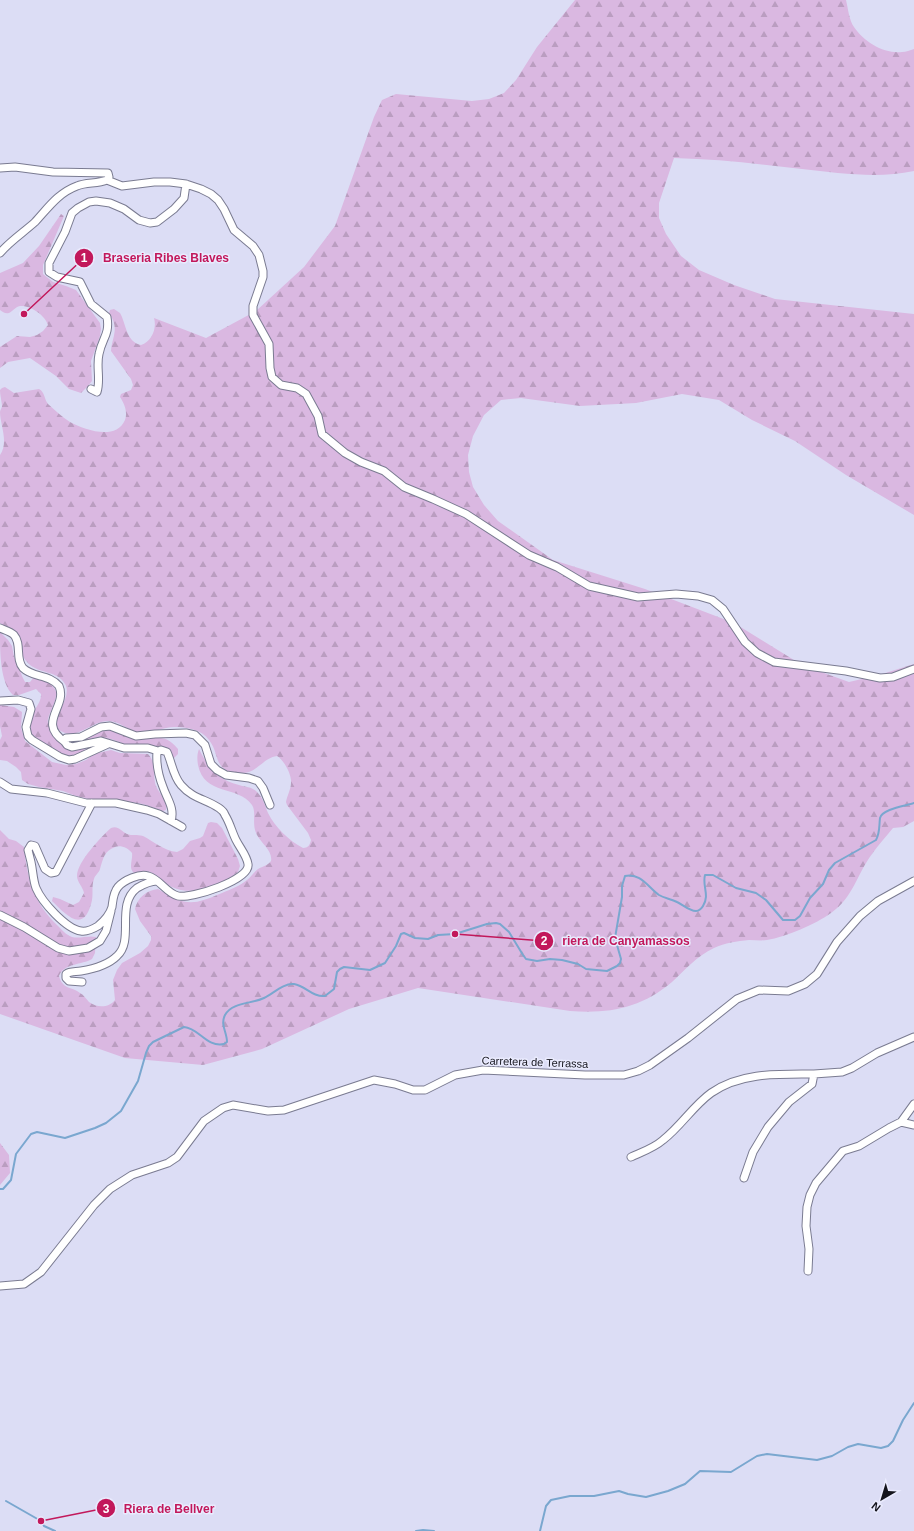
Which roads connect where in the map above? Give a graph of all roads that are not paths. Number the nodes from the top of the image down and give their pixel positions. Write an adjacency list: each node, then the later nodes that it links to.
1 (0, 168): 2 (street)
2 (107, 180): 3 (street); 4 (street)
3 (186, 184): 5 (street); 7 (street)
4 (0, 253)
5 (91, 389)
6 (0, 628): 9 (street)
7 (914, 669)
8 (0, 701): 10 (street)
9 (65, 742): 10 (street); 14 (street)
10 (110, 743): 11 (street)
11 (158, 751): 15 (street); 17 (street)
12 (0, 782): 13 (street)
13 (92, 803): 15 (street); 19 (street)
14 (270, 806)
15 (171, 821): 16 (street)
16 (182, 827)
17 (157, 881): 19 (street); 21 (street)
18 (914, 881): 30 (street, Carretera de Terrassa)
19 (112, 907): 20 (street)
20 (0, 915)
21 (82, 982)
22 (914, 1037): 23 (street)
23 (814, 1074): 27 (street); 28 (street)
24 (914, 1104): 25 (street)
25 (901, 1122): 26 (street); 29 (street)
26 (914, 1125)
27 (631, 1156)
28 (744, 1178)
29 (808, 1272)
30 (0, 1286)

